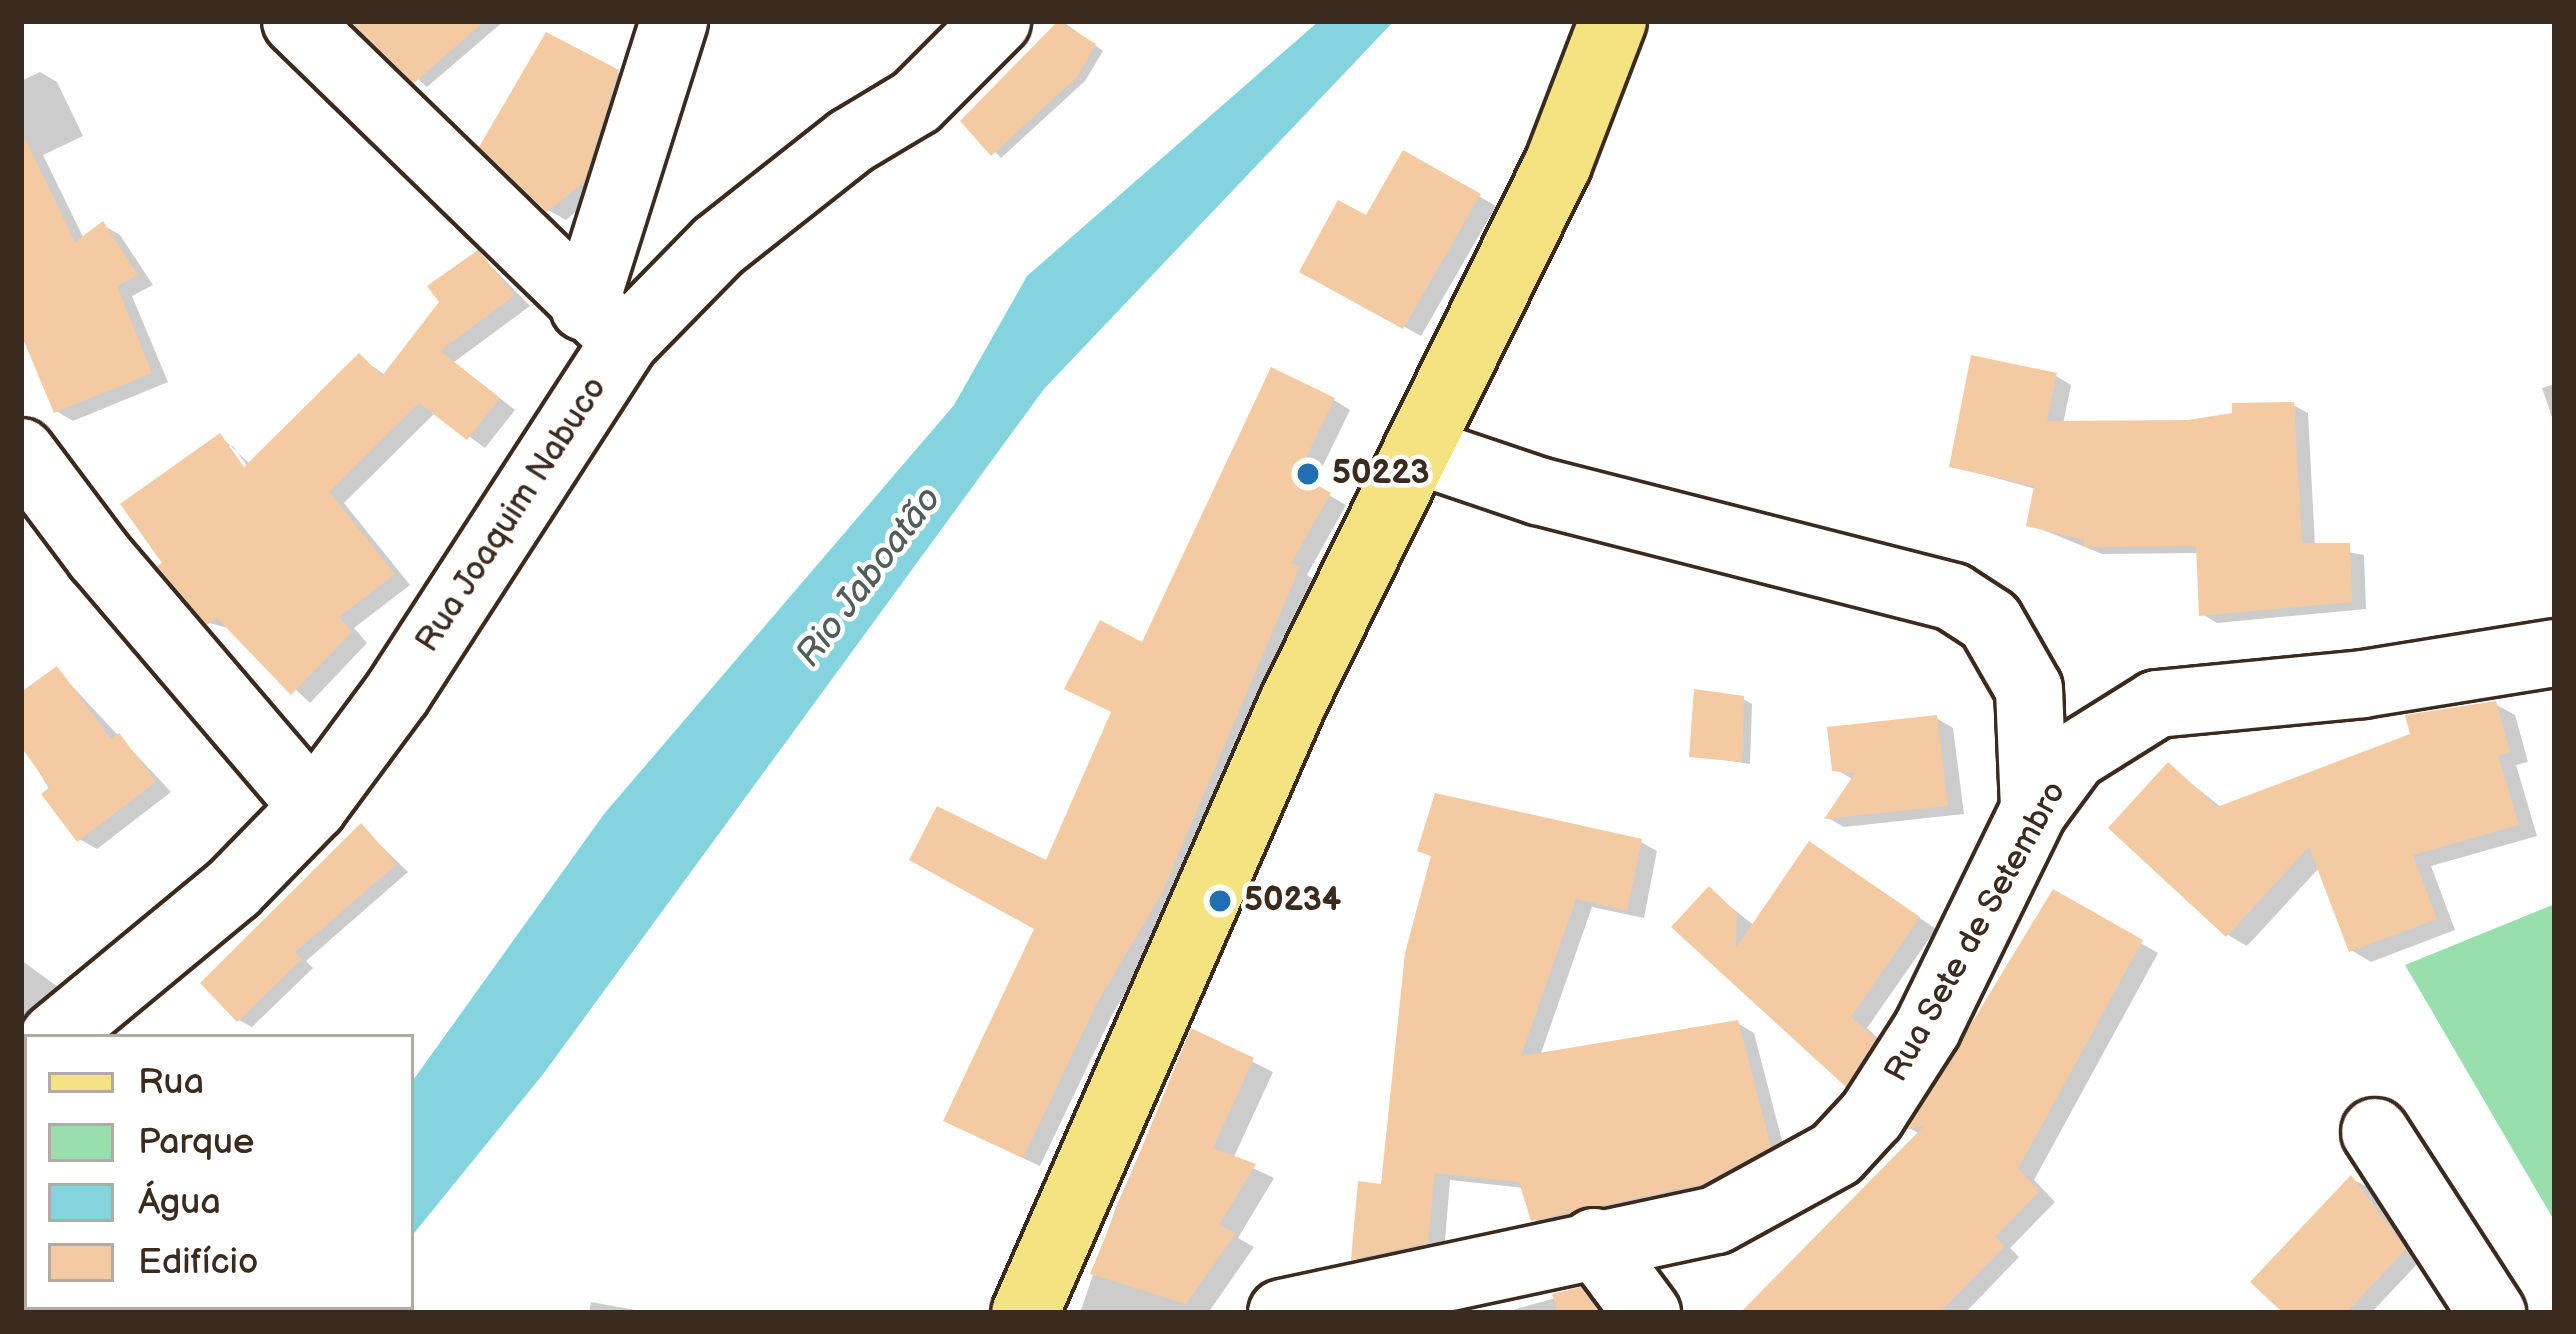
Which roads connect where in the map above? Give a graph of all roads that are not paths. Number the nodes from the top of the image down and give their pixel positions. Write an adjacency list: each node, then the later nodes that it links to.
1 (296, 21): 5 (street)
2 (674, 21): 5 (street)
3 (997, 21): 5 (street, Rua Joaquim Nabuco)
4 (1613, 21): 6 (main road)
5 (604, 324): 9 (street, Rua Joaquim Nabuco)
6 (1417, 450): 10 (street); 14 (main road)
7 (21, 452): 9 (street)
8 (2555, 653): 10 (street, Rua Sete de Setembro)
9 (313, 807): 11 (street, Rua Joaquim Nabuco)
10 (2034, 810): 13 (street, Rua Sete de Setembro)
11 (57, 1034)
12 (2375, 1132): 17 (street)
13 (1594, 1242): 15 (street, Rua Sete de Setembro); 16 (street)
14 (1025, 1313)
15 (1282, 1313)
16 (1647, 1313)
17 (2492, 1313)

